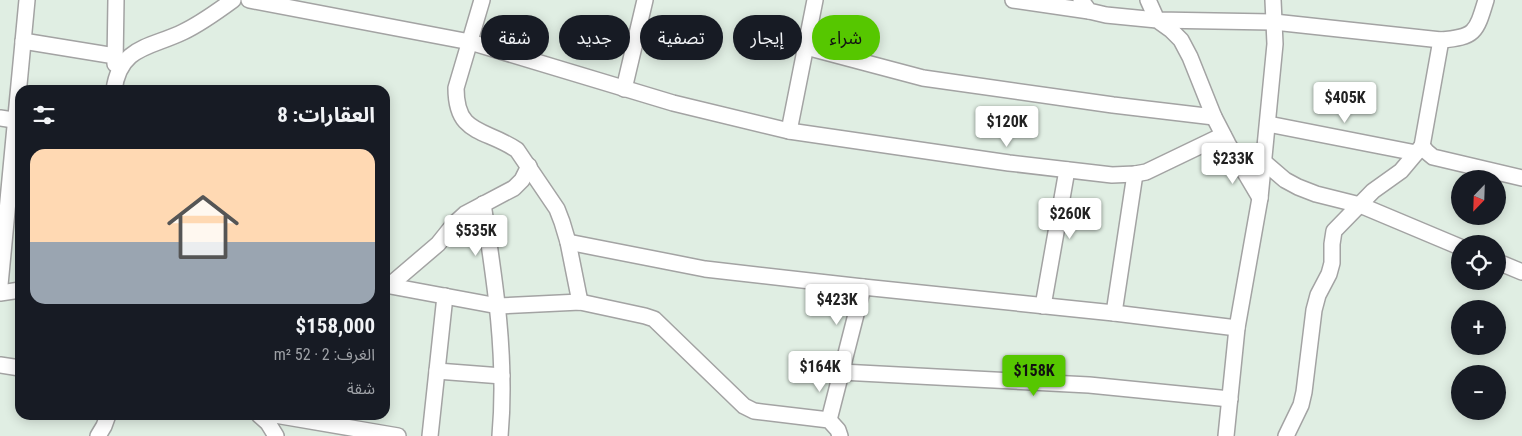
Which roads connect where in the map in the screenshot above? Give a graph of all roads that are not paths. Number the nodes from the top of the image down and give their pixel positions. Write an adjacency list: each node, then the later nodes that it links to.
1 (27, 0): 15 (street)
2 (116, 0): 19 (street)
3 (232, 0): 22 (street)
4 (250, 0): 17 (street)
5 (482, 0): 17 (street)
6 (645, 0): 23 (street)
7 (815, 0): 18 (street)
8 (1013, 0): 12 (street)
9 (1148, 0): 13 (street)
10 (1273, 0): 14 (street)
11 (1486, 0): 16 (street)
12 (1085, 5): 13 (street)
13 (1157, 20): 14 (street); 25 (street)
14 (1274, 22): 16 (street); 27 (street)
15 (23, 40): 19 (street); 20 (street)
16 (1441, 40): 30 (street)
17 (470, 42): 23 (street); 32 (street)
18 (806, 47): 25 (street); 28 (street)
19 (115, 56): 21 (street)
20 (17, 85)
21 (115, 85)
22 (115, 85)
23 (624, 89): 28 (street)
24 (15, 98): 26 (street)
25 (1214, 117): 29 (street)
26 (12, 120): 36 (street)
27 (1268, 124): 30 (street); 31 (street)
28 (789, 131): 33 (street)
29 (1223, 135): 34 (street); 37 (street)
30 (1419, 149): 35 (street); 39 (street)
31 (1264, 162): 37 (street); 39 (street)
32 (529, 166): 38 (street); 40 (street)
33 (1067, 170): 34 (street); 53 (street)
34 (1136, 174): 54 (street)
35 (1522, 178)
36 (9, 192): 45 (street)
37 (1260, 198): 55 (street)
38 (484, 204): 44 (street); 52 (street)
39 (1360, 205): 41 (street); 73 (street)
40 (568, 242): 47 (street); 51 (street)
41 (1451, 243)
42 (1506, 265): 43 (street)
43 (1522, 272)
44 (390, 283)
45 (0, 285)
46 (390, 286): 50 (street)
47 (863, 288): 53 (street); 59 (street)
48 (15, 291): 49 (street)
49 (0, 293)
50 (445, 296): 52 (street); 58 (street)
51 (580, 302): 52 (street); 65 (street)
52 (498, 306): 60 (street)
53 (1043, 306): 54 (street)
54 (1114, 313): 55 (street)
55 (1237, 328): 61 (street)
56 (0, 365): 57 (street)
57 (15, 367)
58 (437, 371): 60 (street); 69 (street)
59 (841, 372): 61 (street); 65 (street)
60 (502, 376): 70 (street)
61 (1230, 399): 72 (street)
62 (106, 420): 66 (street)
63 (264, 420): 67 (street)
64 (304, 420): 68 (street)
65 (829, 420): 71 (street)
66 (98, 436)
67 (276, 436)
68 (398, 436)
69 (430, 436)
70 (500, 436)
71 (840, 436)
72 (1226, 436)
73 (1286, 436)

